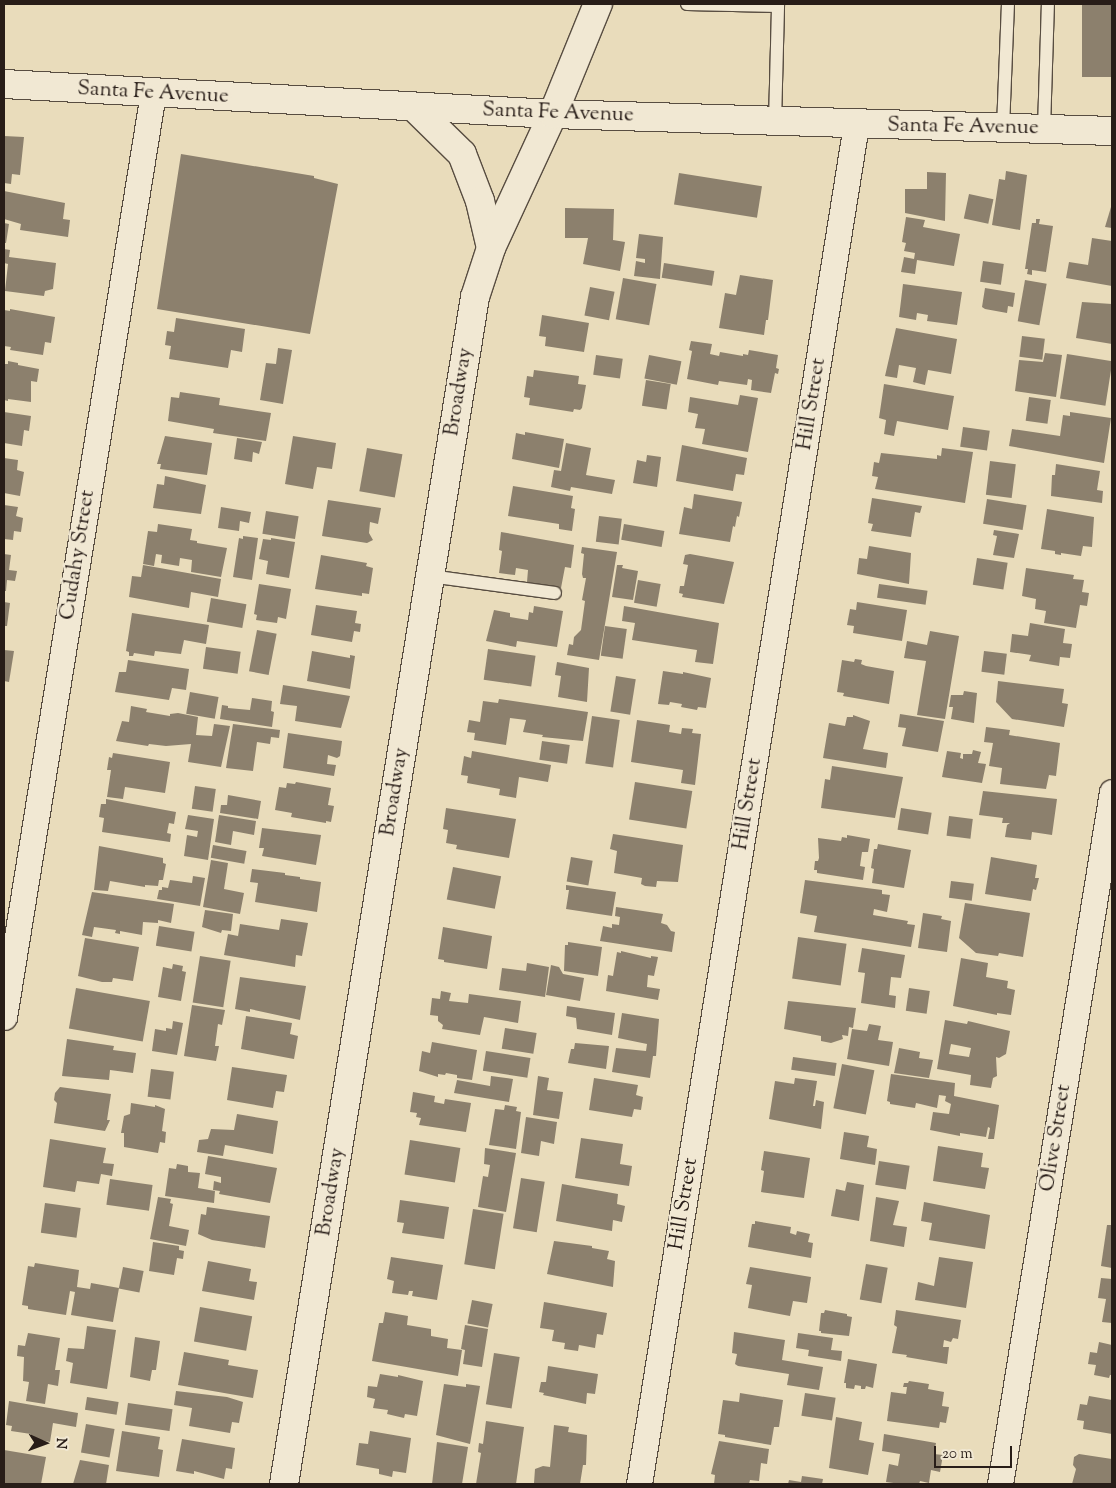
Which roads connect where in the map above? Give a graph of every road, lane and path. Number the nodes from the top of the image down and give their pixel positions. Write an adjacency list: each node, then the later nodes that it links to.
1 (598, 4): 9 (main road, Broadway)
2 (687, 4): 5 (lane)
3 (1008, 4): 12 (lane)
4 (1048, 4): 13 (lane)
5 (778, 5): 10 (lane)
6 (4, 84): 7 (main road, Santa Fe Avenue)
7 (153, 93): 8 (main road, Santa Fe Avenue); 19 (street, Cudahy Street)
8 (414, 106): 9 (main road, Santa Fe Avenue); 15 (main road)
9 (553, 114): 10 (main road, Santa Fe Avenue); 15 (main road, Broadway)
10 (775, 122): 11 (main road, Santa Fe Avenue)
11 (856, 124): 12 (main road, Santa Fe Avenue); 21 (street, Hill Street)
12 (1003, 128): 13 (main road, Santa Fe Avenue)
13 (1044, 128): 14 (main road, Santa Fe Avenue)
14 (1112, 131)
15 (491, 248): 16 (main road, Broadway)
16 (430, 576): 17 (lane); 20 (main road, Broadway)
17 (555, 593)
18 (1112, 792): 22 (street, Olive Street)
19 (4, 1017)
20 (284, 1484)
21 (639, 1484)
22 (1000, 1484)

